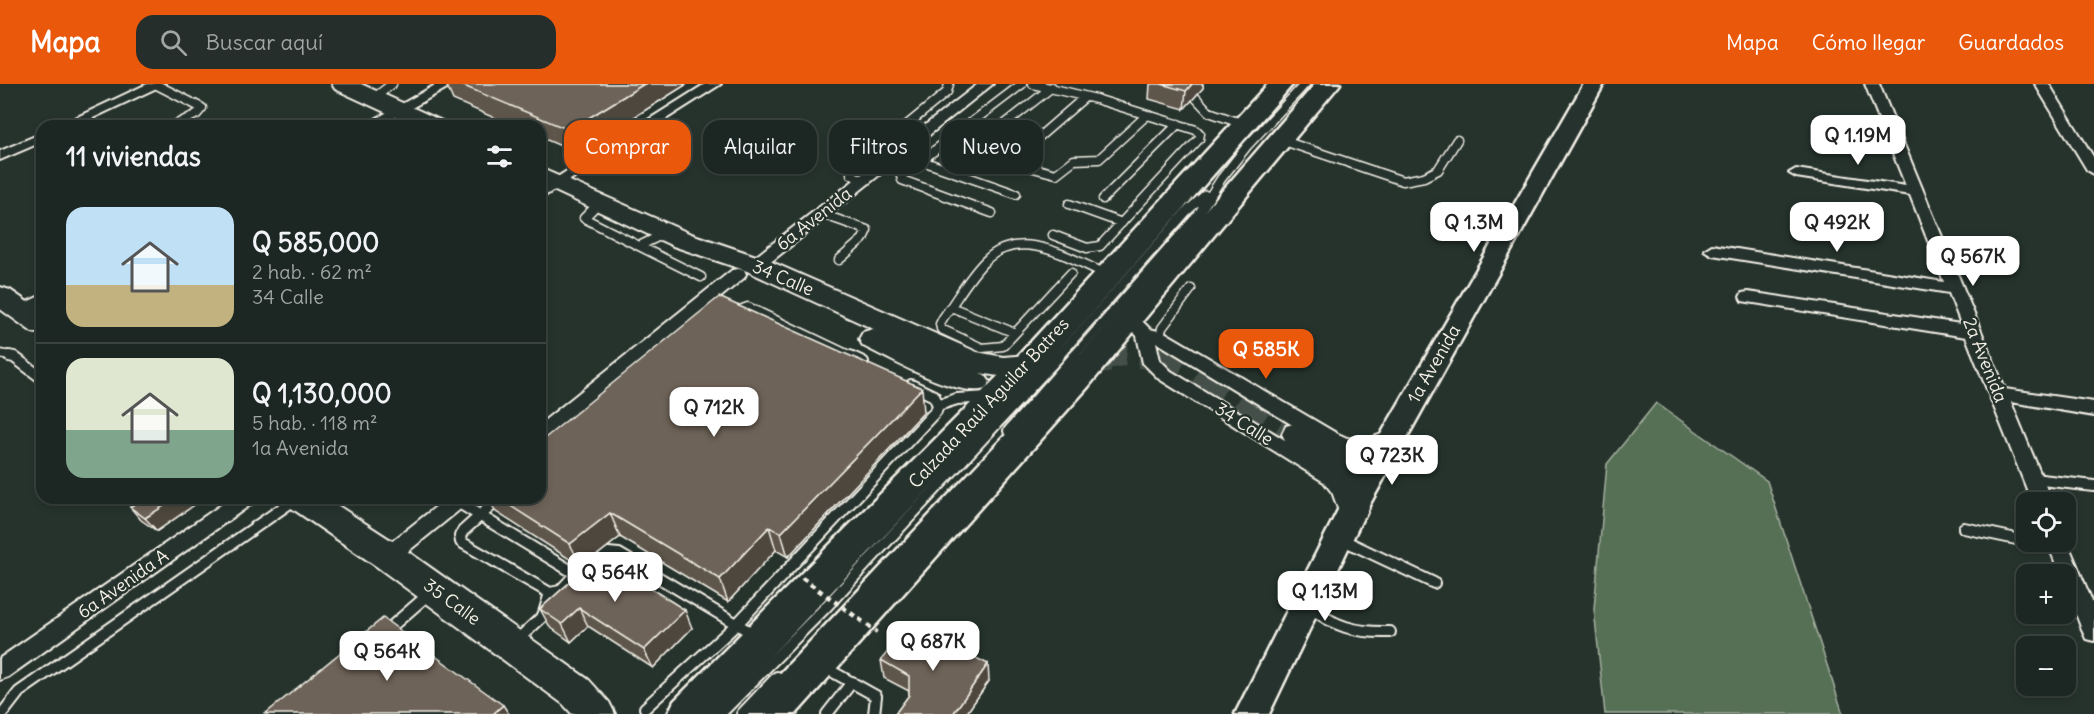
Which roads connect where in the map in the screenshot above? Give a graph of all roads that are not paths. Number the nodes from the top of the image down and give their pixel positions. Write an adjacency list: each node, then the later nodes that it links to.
1 (158, 84): 22 (street); 23 (lane)
2 (343, 84): 19 (main road)
3 (392, 84): 19 (lane)
4 (447, 84): 20 (street)
5 (714, 84): 41 (street)
6 (949, 84): 40 (lane)
7 (986, 84): 40 (street, 6a Avenida)
8 (1022, 84): 26 (lane)
9 (1033, 84): 16 (lane)
10 (1281, 84): 29 (highway, Calzada Raúl Aguilar Batres)
11 (1305, 84): 42 (lane)
12 (1328, 84): 31 (highway)
13 (1594, 84): 84 (street, 1a Avenida)
14 (2042, 84): 37 (street)
15 (1868, 86): 43 (street, 2a Avenida)
16 (1052, 87): 17 (lane); 27 (lane)
17 (1085, 97): 21 (lane); 21 (lane)
18 (1195, 97): 29 (lane)
19 (374, 98): 20 (main road)
20 (400, 110): 24 (street); 25 (main road)
21 (1148, 115): 28 (lane)
22 (90, 120)
23 (185, 120)
24 (381, 120)
25 (421, 120)
26 (975, 120)
27 (1012, 120)
28 (1178, 124): 45 (lane); 50 (lane)
29 (1243, 124): 58 (highway, Calzada Raúl Aguilar Batres)
30 (36, 140): 34 (street)
31 (1281, 140): 32 (lane); 67 (highway)
32 (1457, 140)
33 (941, 146): 35 (lane)
34 (0, 156)
35 (929, 156)
36 (929, 163): 44 (lane)
37 (2094, 170)
38 (1796, 173): 43 (street)
39 (905, 174): 48 (lane)
40 (863, 181): 49 (street, 6a Avenida)
41 (546, 184): 46 (main road)
42 (1212, 189): 83 (lane); 120 (lane)
43 (1916, 192): 61 (street, 2a Avenida)
44 (1016, 194)
45 (1103, 199)
46 (600, 202): 52 (main road); 53 (lane)
47 (1069, 204): 50 (lane)
48 (992, 213)
49 (822, 214): 55 (lane); 56 (street, 6a Avenida)
50 (1122, 223): 51 (lane)
51 (1053, 236)
52 (674, 237): 53 (lane); 56 (main road)
53 (639, 246): 59 (lane)
54 (1712, 250): 61 (street)
55 (839, 260)
56 (747, 270): 63 (street, 6a Avenida); 72 (main road, 34 Calle); 77 (main road)
57 (1071, 273): 69 (lane)
58 (1108, 275): 64 (lane); 72 (highway, Calzada Raúl Aguilar Batres)
59 (701, 277)
60 (1191, 289): 67 (lane)
61 (1956, 289): 68 (street, 2a Avenida)
62 (1748, 297): 68 (street)
63 (721, 298): 65 (lane); 81 (street, 6a Avenida)
64 (951, 307): 69 (lane); 69 (lane)
65 (734, 311): 66 (lane); 73 (lane)
66 (724, 318)
67 (1145, 329): 71 (street, 34 Calle); 75 (street, 34 Calle); 112 (highway)
68 (1973, 332): 78 (street, 2a Avenida)
69 (1015, 333)
70 (0, 354): 74 (lane)
71 (1188, 354): 75 (street); 84 (street, 34 Calle)
72 (1028, 365): 77 (highway, Calzada Raúl Aguilar Batres)
73 (872, 366)
74 (36, 374)
75 (1165, 375): 95 (street, 34 Calle)
76 (903, 381): 79 (lane)
77 (987, 389): 79 (lane); 107 (highway, Calzada Raúl Aguilar Batres)
78 (1998, 394): 80 (street); 86 (street, 2a Avenida)
79 (938, 405): 107 (lane)
80 (2094, 409)
81 (546, 429)
82 (1297, 434): 85 (main road)
83 (1003, 439)
84 (1390, 442): 85 (main road); 95 (street, 1a Avenida)
85 (1324, 451): 95 (main road)
86 (2033, 478): 87 (lane); 88 (street, 2a Avenida)
87 (2094, 486)
88 (2038, 492)
89 (237, 504): 113 (street, 6a Avenida A)
90 (290, 504): 117 (lane)
91 (308, 504): 101 (main road, 35 Calle)
92 (453, 504): 101 (street)
93 (464, 504): 96 (lane)
94 (493, 504): 96 (lane)
95 (1353, 508): 98 (street, 1a Avenida)
96 (479, 515): 102 (lane); 105 (lane)
97 (1964, 528): 99 (lane)
98 (1339, 538): 103 (lane); 106 (street, 1a Avenida)
99 (2016, 539)
100 (2061, 552): 109 (street)
101 (388, 556): 104 (main road, 35 Calle)
102 (576, 574): 105 (lane); 107 (lane)
103 (1434, 583)
104 (434, 589): 110 (lane); 111 (main road, 35 Calle)
105 (550, 592): 111 (lane)
106 (1307, 603): 108 (lane); 125 (street, 1a Avenida)
107 (749, 632): 116 (lane); 119 (highway, Calzada Raúl Aguilar Batres)
108 (1390, 632)
109 (2094, 632)
110 (378, 637)
111 (511, 645): 118 (main road, 35 Calle)
112 (818, 662): 115 (lane); 122 (highway)
113 (0, 670)
114 (783, 670): 121 (lane)
115 (852, 682): 123 (lane); 124 (lane)
116 (645, 708)
117 (2, 714)
118 (596, 714)
119 (689, 714)
120 (720, 714)
121 (741, 714)
122 (769, 714)
123 (827, 714)
124 (874, 714)
125 (1252, 714)

